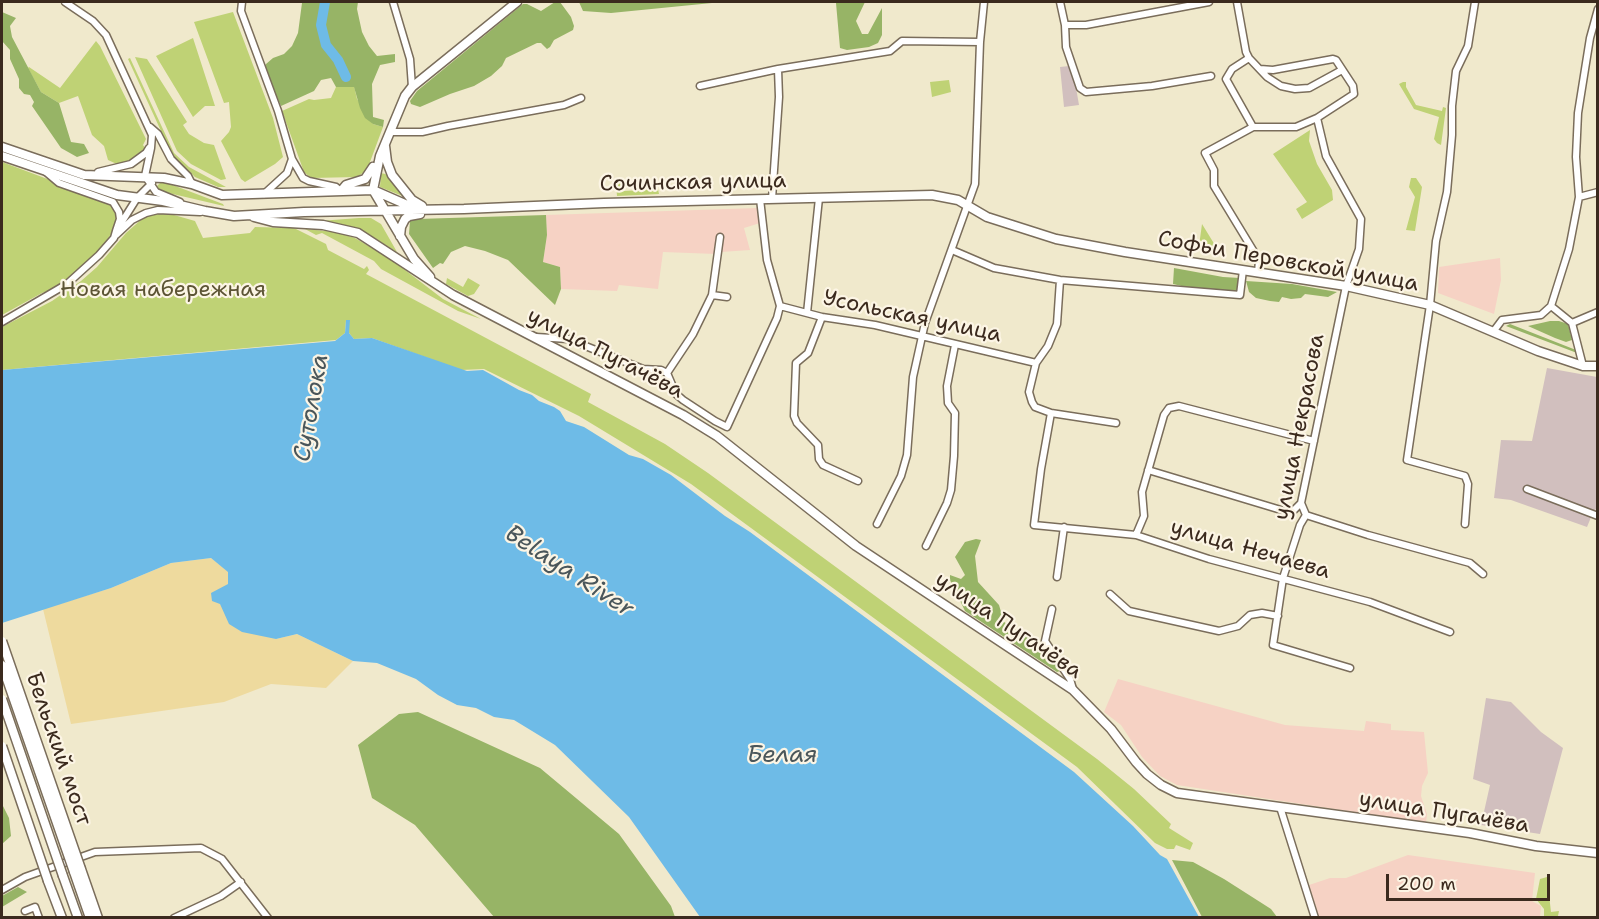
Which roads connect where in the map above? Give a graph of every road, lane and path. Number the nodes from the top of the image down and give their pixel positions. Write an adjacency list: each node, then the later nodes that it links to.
1 (65, 2): 22 (street)
2 (242, 2): 28 (street)
3 (393, 2): 19 (street)
4 (516, 2): 19 (main road)
5 (984, 2): 12 (street)
6 (1060, 2): 11 (street)
7 (1209, 2): 11 (street)
8 (1237, 2): 13 (street)
9 (1476, 2): 63 (street)
10 (1598, 9): 41 (street)
11 (1065, 25): 17 (street)
12 (980, 42): 14 (street); 46 (street)
13 (1249, 58): 15 (street); 23 (street)
14 (778, 69): 18 (street); 44 (street)
15 (1260, 69): 16 (street); 16 (street)
16 (1342, 70): 21 (street)
17 (1211, 76)
18 (700, 86)
19 (412, 87): 24 (main road)
20 (581, 98): 24 (street)
21 (1317, 117): 23 (street); 59 (street, улица Некрасова)
22 (150, 127): 30 (street); 31 (street); 33 (street)
23 (1253, 127): 57 (street)
24 (390, 132): 25 (main road)
25 (385, 144): 35 (main road); 36 (main road); 48 (main road)
26 (2, 147): 30 (main road)
27 (2, 158): 29 (main road)
28 (292, 159): 36 (street); 40 (street)
29 (45, 171): 39 (main road); 52 (street)
30 (84, 174): 31 (main road)
31 (145, 176): 32 (main road); 34 (street); 39 (street)
32 (160, 179): 33 (main road); 34 (street); 37 (street)
33 (192, 184): 40 (main road)
34 (150, 185): 37 (street); 39 (street)
35 (373, 190): 36 (main road); 47 (main road, Сочинская улица); 50 (main road)
36 (341, 191): 40 (main road)
37 (156, 192): 45 (street)
38 (1598, 192): 41 (street)
39 (139, 195): 45 (main road); 52 (street)
40 (264, 195)
41 (1579, 197): 65 (street)
42 (819, 198): 44 (main road, Сочинская улица); 46 (main road, Сочинская улица); 67 (street)
43 (760, 199): 44 (main road, Сочинская улица); 48 (main road, Сочинская улица); 64 (street)
44 (772, 199)
45 (186, 206): 49 (main road)
46 (969, 206): 55 (street); 56 (main road, Софьи Перовской улица)
47 (417, 209): 48 (main road, Сочинская улица); 50 (main road, Сочинская улица)
48 (464, 209): 53 (main road)
49 (205, 211): 51 (main road); 52 (street)
50 (385, 211): 51 (main road, Сочинская улица); 53 (main road)
51 (248, 215): 60 (main road)
52 (115, 234): 69 (street)
53 (400, 237): 60 (main road)
54 (720, 237): 61 (street)
55 (952, 250): 58 (street); 73 (street)
56 (1243, 270): 57 (main road, Софьи Перовской улица); 58 (street)
57 (1258, 273): 59 (main road, Софьи Перовской улица)
58 (1060, 280): 75 (street)
59 (1346, 286): 63 (main road, Софьи Перовской улица); 81 (street, улица Некрасова)
60 (440, 288): 72 (main road, улица Пугачёва)
61 (712, 295): 62 (street); 78 (street)
62 (727, 297)
63 (1430, 305): 71 (main road, Софьи Перовской улица); 89 (street)
64 (780, 306): 67 (street, Усольская улица); 78 (street)
65 (1551, 306): 70 (street); 71 (street)
66 (1598, 312): 70 (street)
67 (807, 313): 68 (street, Усольская улица)
68 (822, 317): 73 (street, Усольская улица); 83 (street)
69 (2, 322)
70 (1572, 323): 76 (street)
71 (1493, 332): 76 (main road, Софьи Перовской улица)
72 (533, 337): 78 (street); 103 (main road, улица Пугачёва)
73 (921, 338): 74 (street, Усольская улица); 88 (street)
74 (955, 345): 75 (street, Усольская улица); 92 (street)
75 (1036, 363): 79 (street)
76 (1583, 366): 77 (main road, Софьи Перовской улица)
77 (1598, 366)
78 (667, 373)
79 (1051, 413): 80 (street); 90 (street, улица Нечаева)
80 (1116, 423)
81 (1314, 441): 82 (street); 85 (street, улица Некрасова)
82 (1148, 470): 85 (street); 91 (street)
83 (858, 481)
84 (1527, 489): 87 (street)
85 (1301, 503): 86 (street, улица Некрасова)
86 (1306, 514): 93 (street); 95 (street, улица Некрасова)
87 (1598, 516)
88 (878, 524)
89 (1465, 524)
90 (1064, 528): 91 (street, улица Нечаева); 94 (street)
91 (1136, 535): 95 (street, улица Нечаева)
92 (926, 546)
93 (1483, 574)
94 (1057, 577)
95 (1283, 578): 98 (street, улица Некрасова); 99 (street, улица Нечаева)
96 (1110, 594): 98 (street)
97 (1052, 609): 103 (street)
98 (1278, 616): 102 (street, улица Некрасова)
99 (1450, 632)
100 (2, 641): 108 (main road, Бельский мост, bridge)
101 (2, 665): 108 (main road, Бельский мост, bridge)
102 (1350, 668)
103 (1073, 690): 106 (main road, улица Пугачёва)
104 (2, 699): 114 (main road, Бельский мост, bridge)
105 (2, 746): 113 (main road, bridge)
106 (1280, 807): 107 (main road, улица Пугачёва); 119 (street)
107 (1598, 853)
108 (77, 871): 115 (main road); 116 (main road)
109 (241, 882): 110 (street); 117 (street); 118 (street)
110 (2, 890)
111 (25, 912): 112 (street)
112 (39, 918)
113 (62, 918)
114 (78, 918)
115 (90, 918)
116 (98, 918)
117 (174, 918)
118 (268, 918)
119 (1315, 918)

